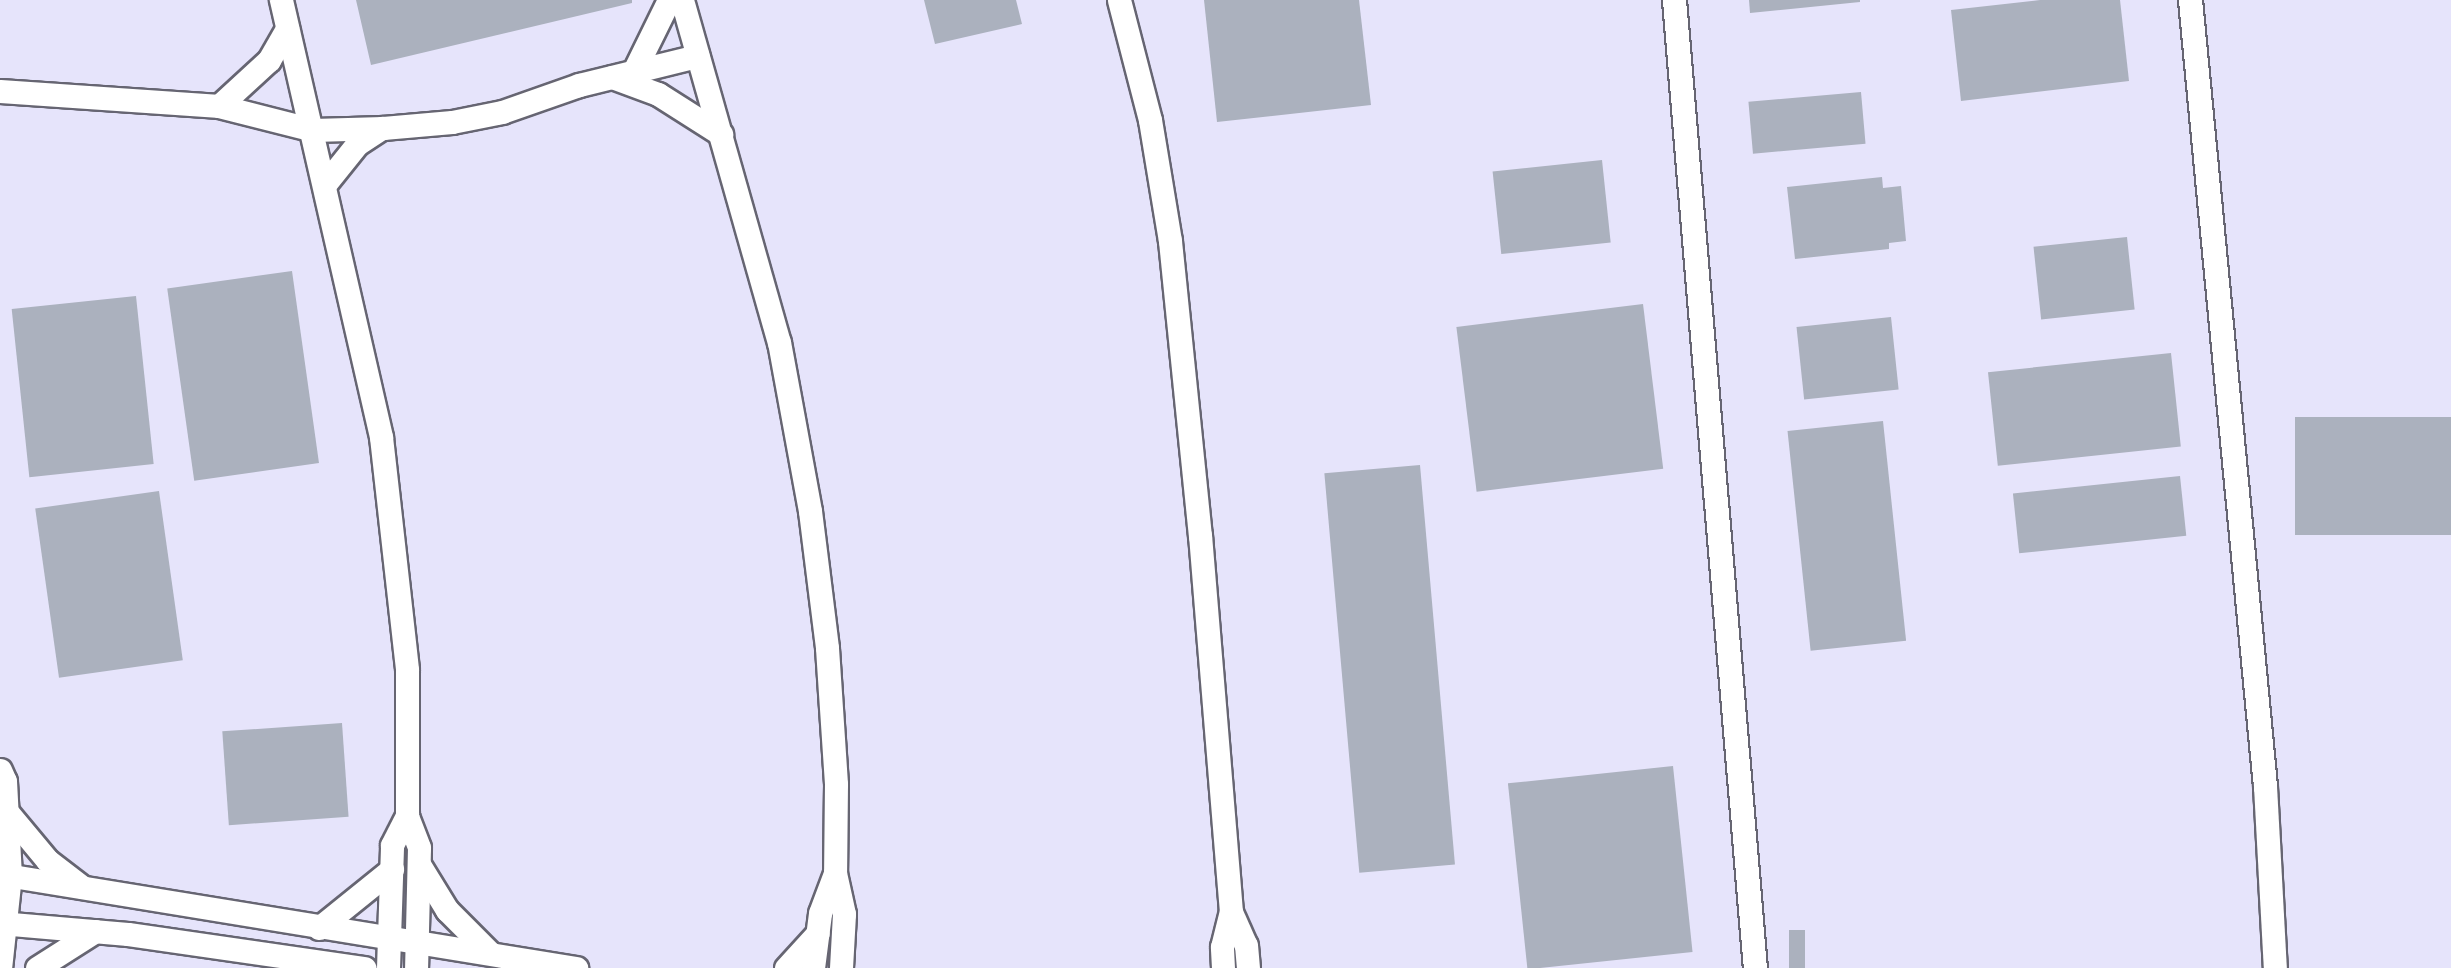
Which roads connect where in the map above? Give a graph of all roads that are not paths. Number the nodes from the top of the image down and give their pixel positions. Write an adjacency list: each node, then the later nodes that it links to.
1 (281, 0): 7 (street)
2 (669, 0): 9 (street)
3 (682, 0): 8 (street)
4 (1119, 0): 24 (street)
5 (1674, 0): 44 (street)
6 (2190, 0): 45 (street)
7 (287, 29): 11 (street); 13 (street)
8 (697, 56): 9 (street); 14 (street)
9 (623, 74): 12 (street); 14 (street)
10 (0, 91): 11 (street)
11 (219, 106): 13 (street)
12 (383, 128): 13 (street); 15 (street)
13 (313, 130): 15 (street)
14 (721, 134): 21 (street)
15 (325, 184): 18 (street)
16 (0, 770): 17 (street)
17 (8, 813): 22 (street); 23 (street)
18 (407, 816): 19 (street); 20 (street)
19 (419, 865): 30 (street); 31 (street)
20 (392, 869): 26 (street); 29 (street)
21 (835, 873): 28 (street); 32 (street)
22 (5, 875): 23 (street); 25 (street)
23 (84, 889): 26 (street)
24 (1231, 912): 42 (street); 43 (street)
25 (4, 923): 27 (street); 33 (street)
26 (319, 928): 29 (street)
27 (95, 931): 34 (street); 35 (street)
28 (818, 933): 39 (street); 40 (street)
29 (391, 938): 30 (street); 36 (street)
30 (417, 942): 31 (street); 37 (street)
31 (489, 953): 38 (street)
32 (842, 956): 41 (street)
33 (0, 968)
34 (37, 968)
35 (365, 968)
36 (388, 968)
37 (416, 968)
38 (576, 968)
39 (786, 968)
40 (813, 968)
41 (855, 968)
42 (1223, 968)
43 (1248, 968)
44 (1755, 968)
45 (2275, 968)

